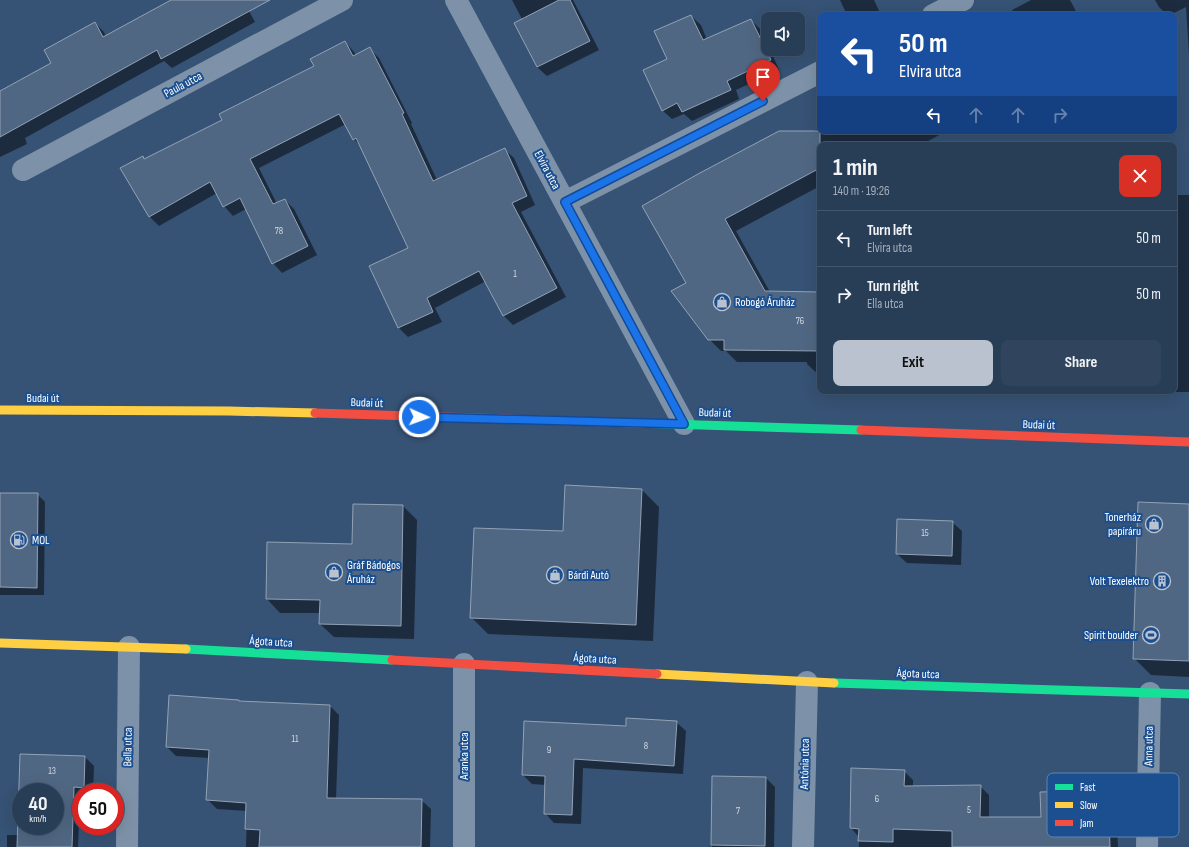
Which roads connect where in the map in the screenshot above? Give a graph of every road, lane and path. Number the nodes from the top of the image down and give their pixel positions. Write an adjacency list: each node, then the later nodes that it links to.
1 (342, 0): 6 (street, Paula utca)
2 (456, 0): 7 (street, Elvira utca)
3 (963, 0): 4 (street)
4 (939, 12)
5 (817, 74): 7 (street)
6 (24, 170)
7 (565, 202): 9 (street, Elvira utca)
8 (0, 410): 9 (street, Budai út)
9 (684, 424): 10 (street, Budai út)
10 (1189, 442)
11 (0, 643): 12 (street, Ágota utca)
12 (129, 647): 13 (street, Ágota utca); 19 (street, Bella utca)
13 (464, 664): 14 (street, Ágota utca); 20 (street, Aranka utca)
14 (807, 682): 15 (street, Ágota utca); 21 (street, Antónia utca)
15 (1150, 693): 16 (street, Ágota utca); 17 (street, Anna utca)
16 (1189, 694)
17 (1148, 773)
18 (1147, 837): 22 (street, Anna utca)
19 (127, 847)
20 (464, 847)
21 (803, 847)
22 (1147, 847)

